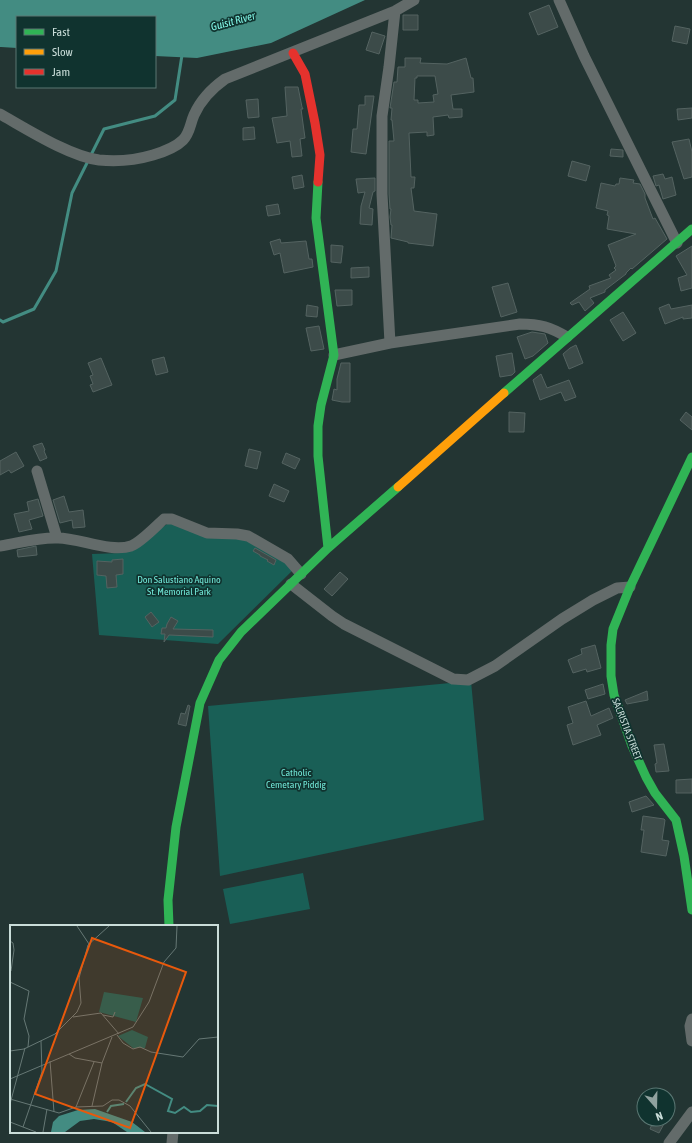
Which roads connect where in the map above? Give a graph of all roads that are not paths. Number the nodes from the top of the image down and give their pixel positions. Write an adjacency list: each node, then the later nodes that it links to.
1 (414, 0): 3 (street)
2 (559, 0): 7 (street)
3 (395, 11): 4 (street); 9 (street)
4 (293, 53): 5 (street); 10 (street)
5 (0, 114)
6 (692, 229): 7 (street)
7 (677, 243): 8 (street)
8 (567, 337): 9 (street); 15 (street)
9 (390, 343): 10 (street)
10 (334, 355): 15 (street)
11 (692, 457): 18 (street, SACRISTIA STREET)
12 (38, 470): 13 (street)
13 (57, 538): 14 (street); 16 (street)
14 (0, 546)
15 (328, 548): 16 (street)
16 (301, 574): 17 (street)
17 (291, 584): 18 (street); 20 (street)
18 (630, 587): 19 (street, SACRISTIA STREET)
19 (692, 910)
20 (169, 925)
21 (692, 1019): 22 (street)
22 (692, 1041)
23 (692, 1112): 26 (street)
24 (173, 1133): 25 (street)
25 (172, 1143)
26 (669, 1143)

